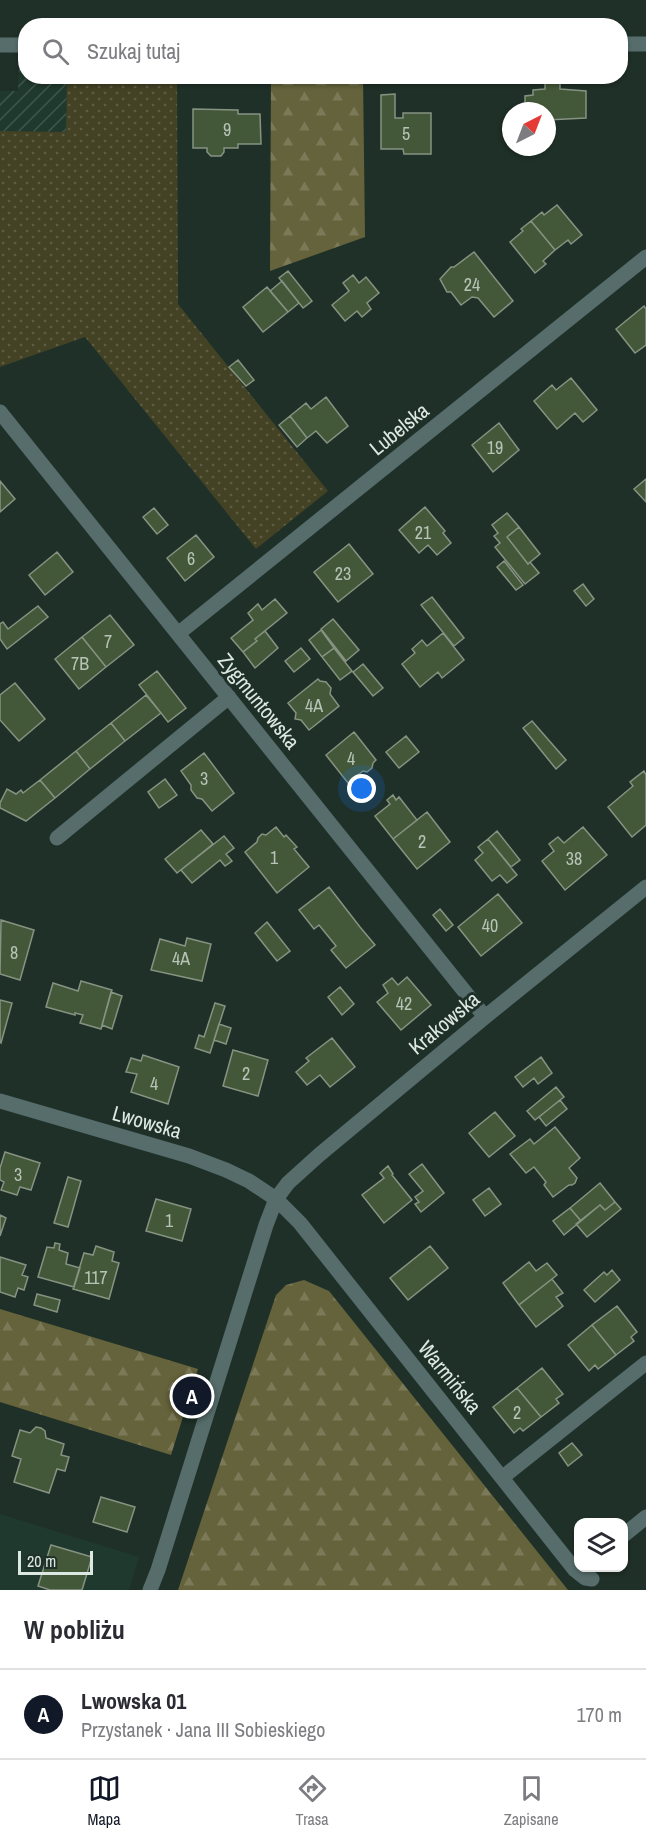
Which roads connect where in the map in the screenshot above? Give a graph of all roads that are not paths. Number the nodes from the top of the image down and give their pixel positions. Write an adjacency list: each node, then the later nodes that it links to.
1 (628, 44): 2 (street)
2 (646, 44)
3 (0, 45): 4 (street)
4 (18, 45)
5 (646, 257): 7 (street, Lubelska)
6 (0, 412): 7 (street, Zygmuntowska)
7 (178, 633): 8 (street, Zygmuntowska)
8 (229, 697): 9 (street); 11 (street, Zygmuntowska)
9 (57, 838)
10 (646, 887): 11 (street, Krakowska)
11 (485, 1017): 13 (street, Krakowska)
12 (0, 1101): 13 (street, Lwowska)
13 (276, 1199): 15 (street, Warmińska); 18 (street)
14 (646, 1364): 15 (street)
15 (503, 1478): 19 (street, Warmińska)
16 (646, 1517): 17 (street)
17 (628, 1532)
18 (158, 1570): 20 (street); 21 (street)
19 (592, 1579)
20 (150, 1590)
21 (158, 1590)

